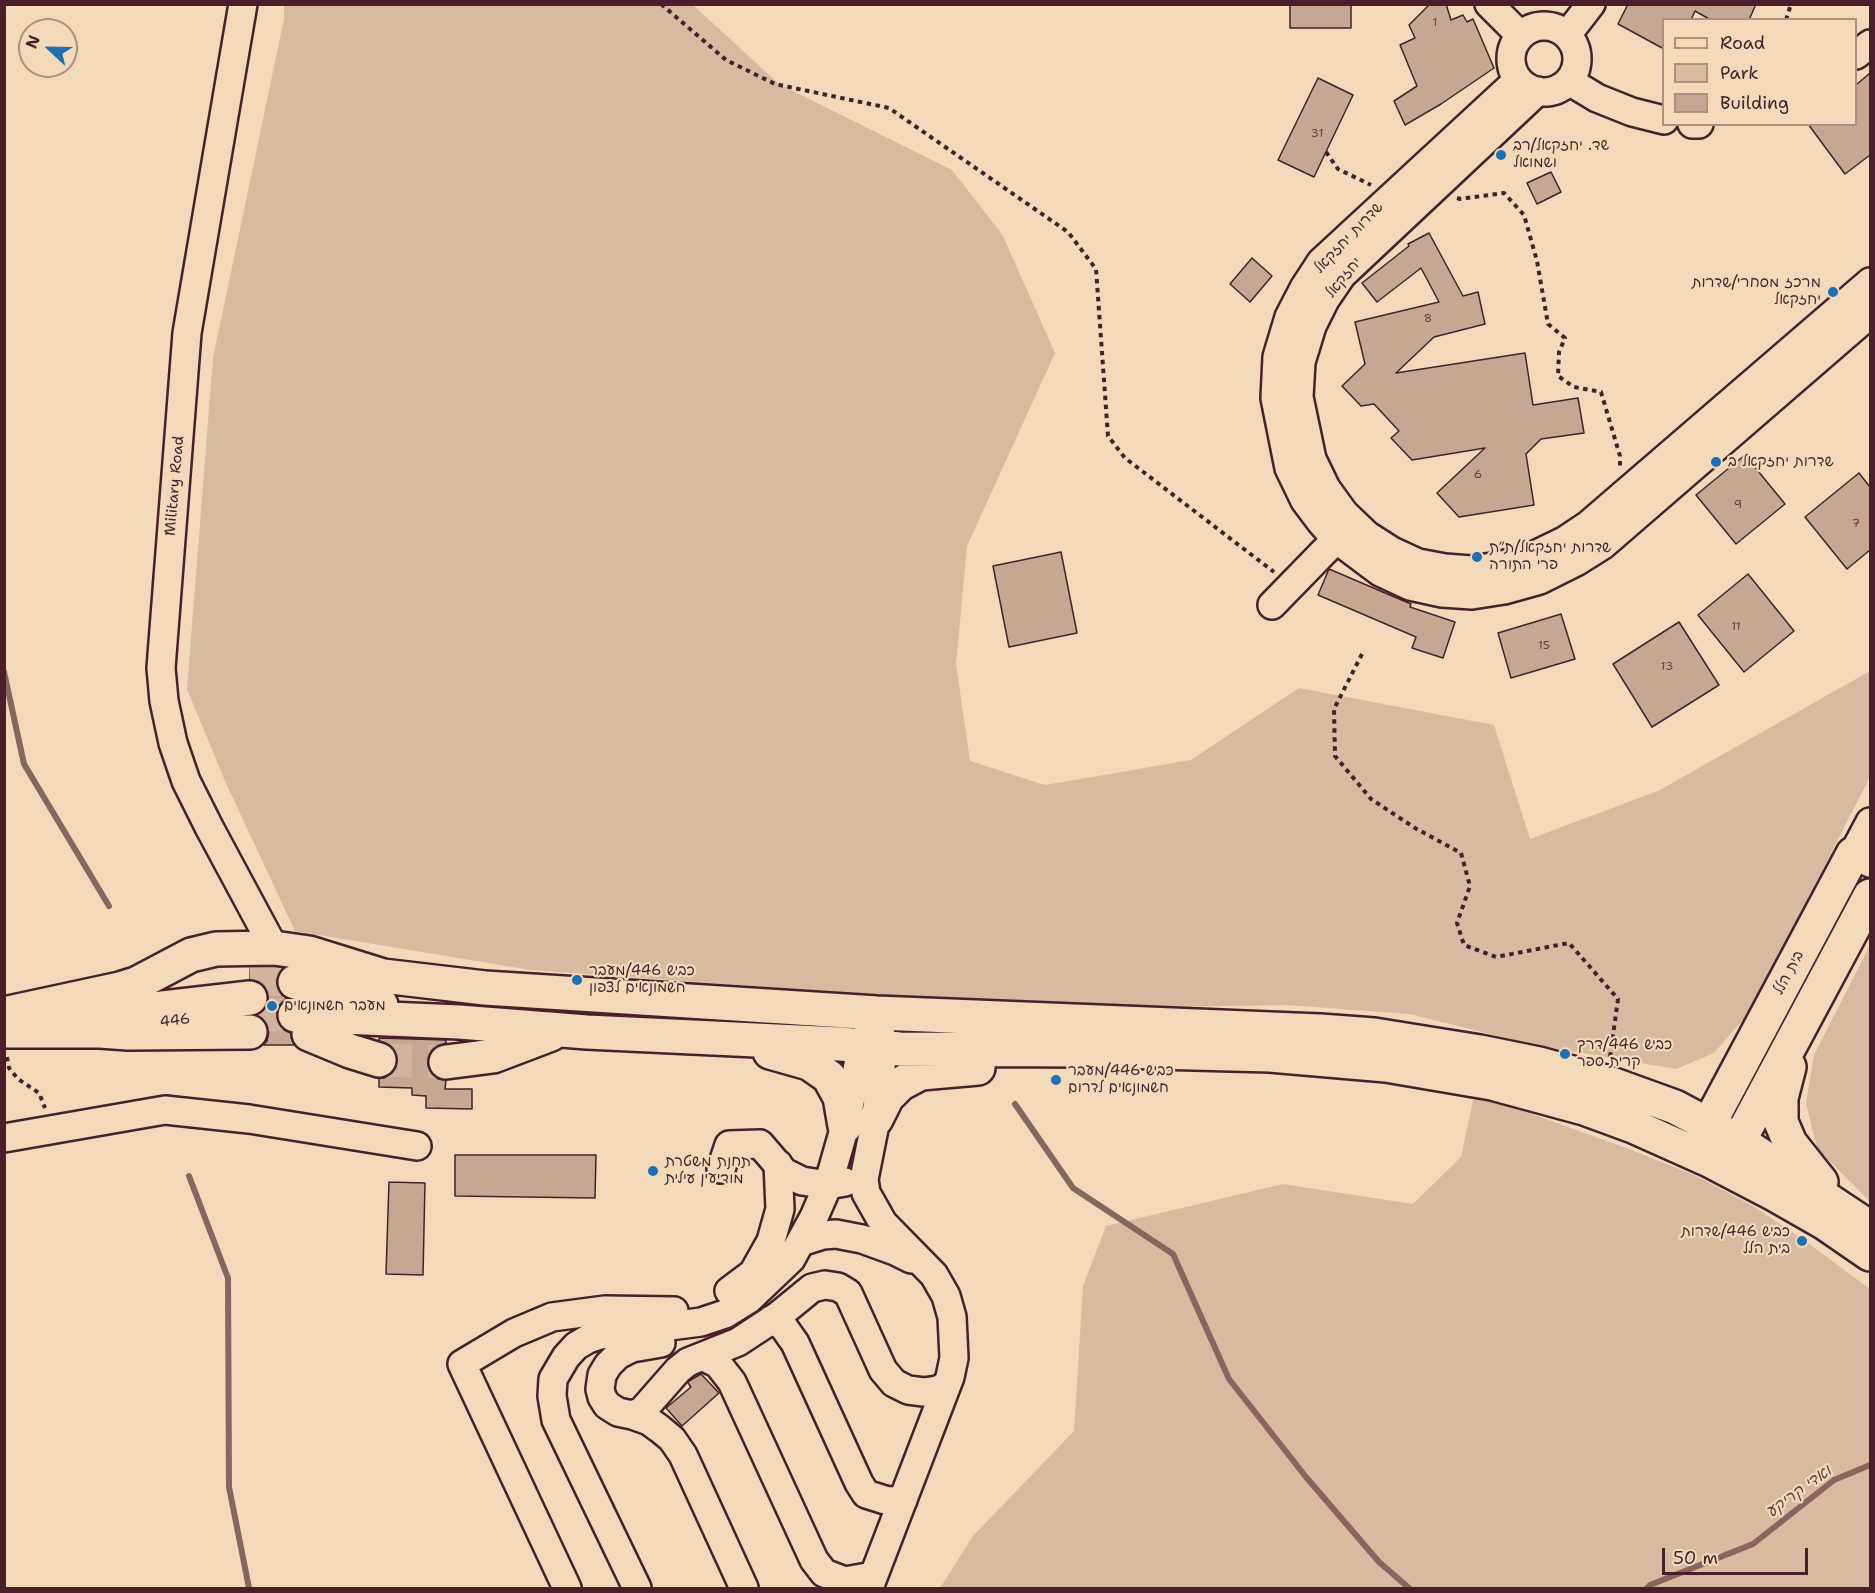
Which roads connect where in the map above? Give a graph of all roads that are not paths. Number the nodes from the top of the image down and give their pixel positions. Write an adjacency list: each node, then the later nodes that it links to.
1 (243, 4): 19 (street, Military Road)
2 (1489, 4): 5 (street)
3 (1591, 4): 4 (street)
4 (1567, 34): 5 (street); 8 (street)
5 (1520, 35): 9 (street)
6 (1870, 44): 7 (street)
7 (1857, 54)
8 (1569, 81): 9 (street); 10 (street)
9 (1528, 86): 14 (street, יחזקאל); 14 (street, שדרות יחזקאל)
10 (1662, 120)
11 (1870, 282): 13 (street, שדרות יחזקאל)
12 (1870, 314): 13 (street, שדרות יחזקאל)
13 (1778, 377): 14 (street, שדרות יחזקאל); 14 (street, שדרות יחזקאל)
14 (1344, 530): 15 (street)
15 (1272, 605)
16 (1870, 822): 17 (street, בית הלל)
17 (1862, 859): 26 (main road, בית הלל)
18 (1870, 896): 20 (main road)
19 (274, 948): 23 (main road); 24 (main road)
20 (1817, 996): 37 (main road); 44 (main road)
21 (250, 1006): 27 (main road, 446)
22 (298, 1012): 25 (main road); 25 (main road); 31 (main road)
23 (877, 1013): 29 (street); 33 (main road)
24 (4, 1014)
25 (572, 1032): 28 (main road); 32 (main road)
26 (1757, 1033): 33 (main road); 35 (main road, בית הלל)
27 (5, 1035)
28 (723, 1039): 29 (main road); 34 (main road)
29 (873, 1046): 30 (main road); 34 (street)
30 (1132, 1052): 34 (main road); 39 (main road)
31 (379, 1060)
32 (446, 1062)
33 (1619, 1086): 35 (main road)
34 (861, 1123): 42 (street); 43 (street)
35 (1709, 1124): 37 (main road); 39 (main road)
36 (4, 1138): 38 (street)
37 (1739, 1141): 39 (main road); 44 (main road)
38 (417, 1146)
39 (1709, 1160): 47 (main road)
40 (778, 1164): 41 (street); 43 (street); 56 (street)
41 (721, 1169)
42 (864, 1179): 43 (street); 48 (street)
43 (828, 1185): 46 (street)
44 (1842, 1207): 45 (main road)
45 (1870, 1228)
46 (796, 1250): 48 (street); 51 (street); 53 (street)
47 (1870, 1254)
48 (926, 1266): 52 (street)
49 (771, 1320): 50 (street); 52 (street); 54 (street)
50 (704, 1357): 53 (street); 55 (street)
51 (559, 1368): 57 (street); 58 (street)
52 (946, 1386): 54 (street)
53 (632, 1414): 59 (street)
54 (903, 1500): 55 (street)
55 (871, 1582)
56 (567, 1588)
57 (637, 1588)
58 (652, 1588)
59 (744, 1588)

